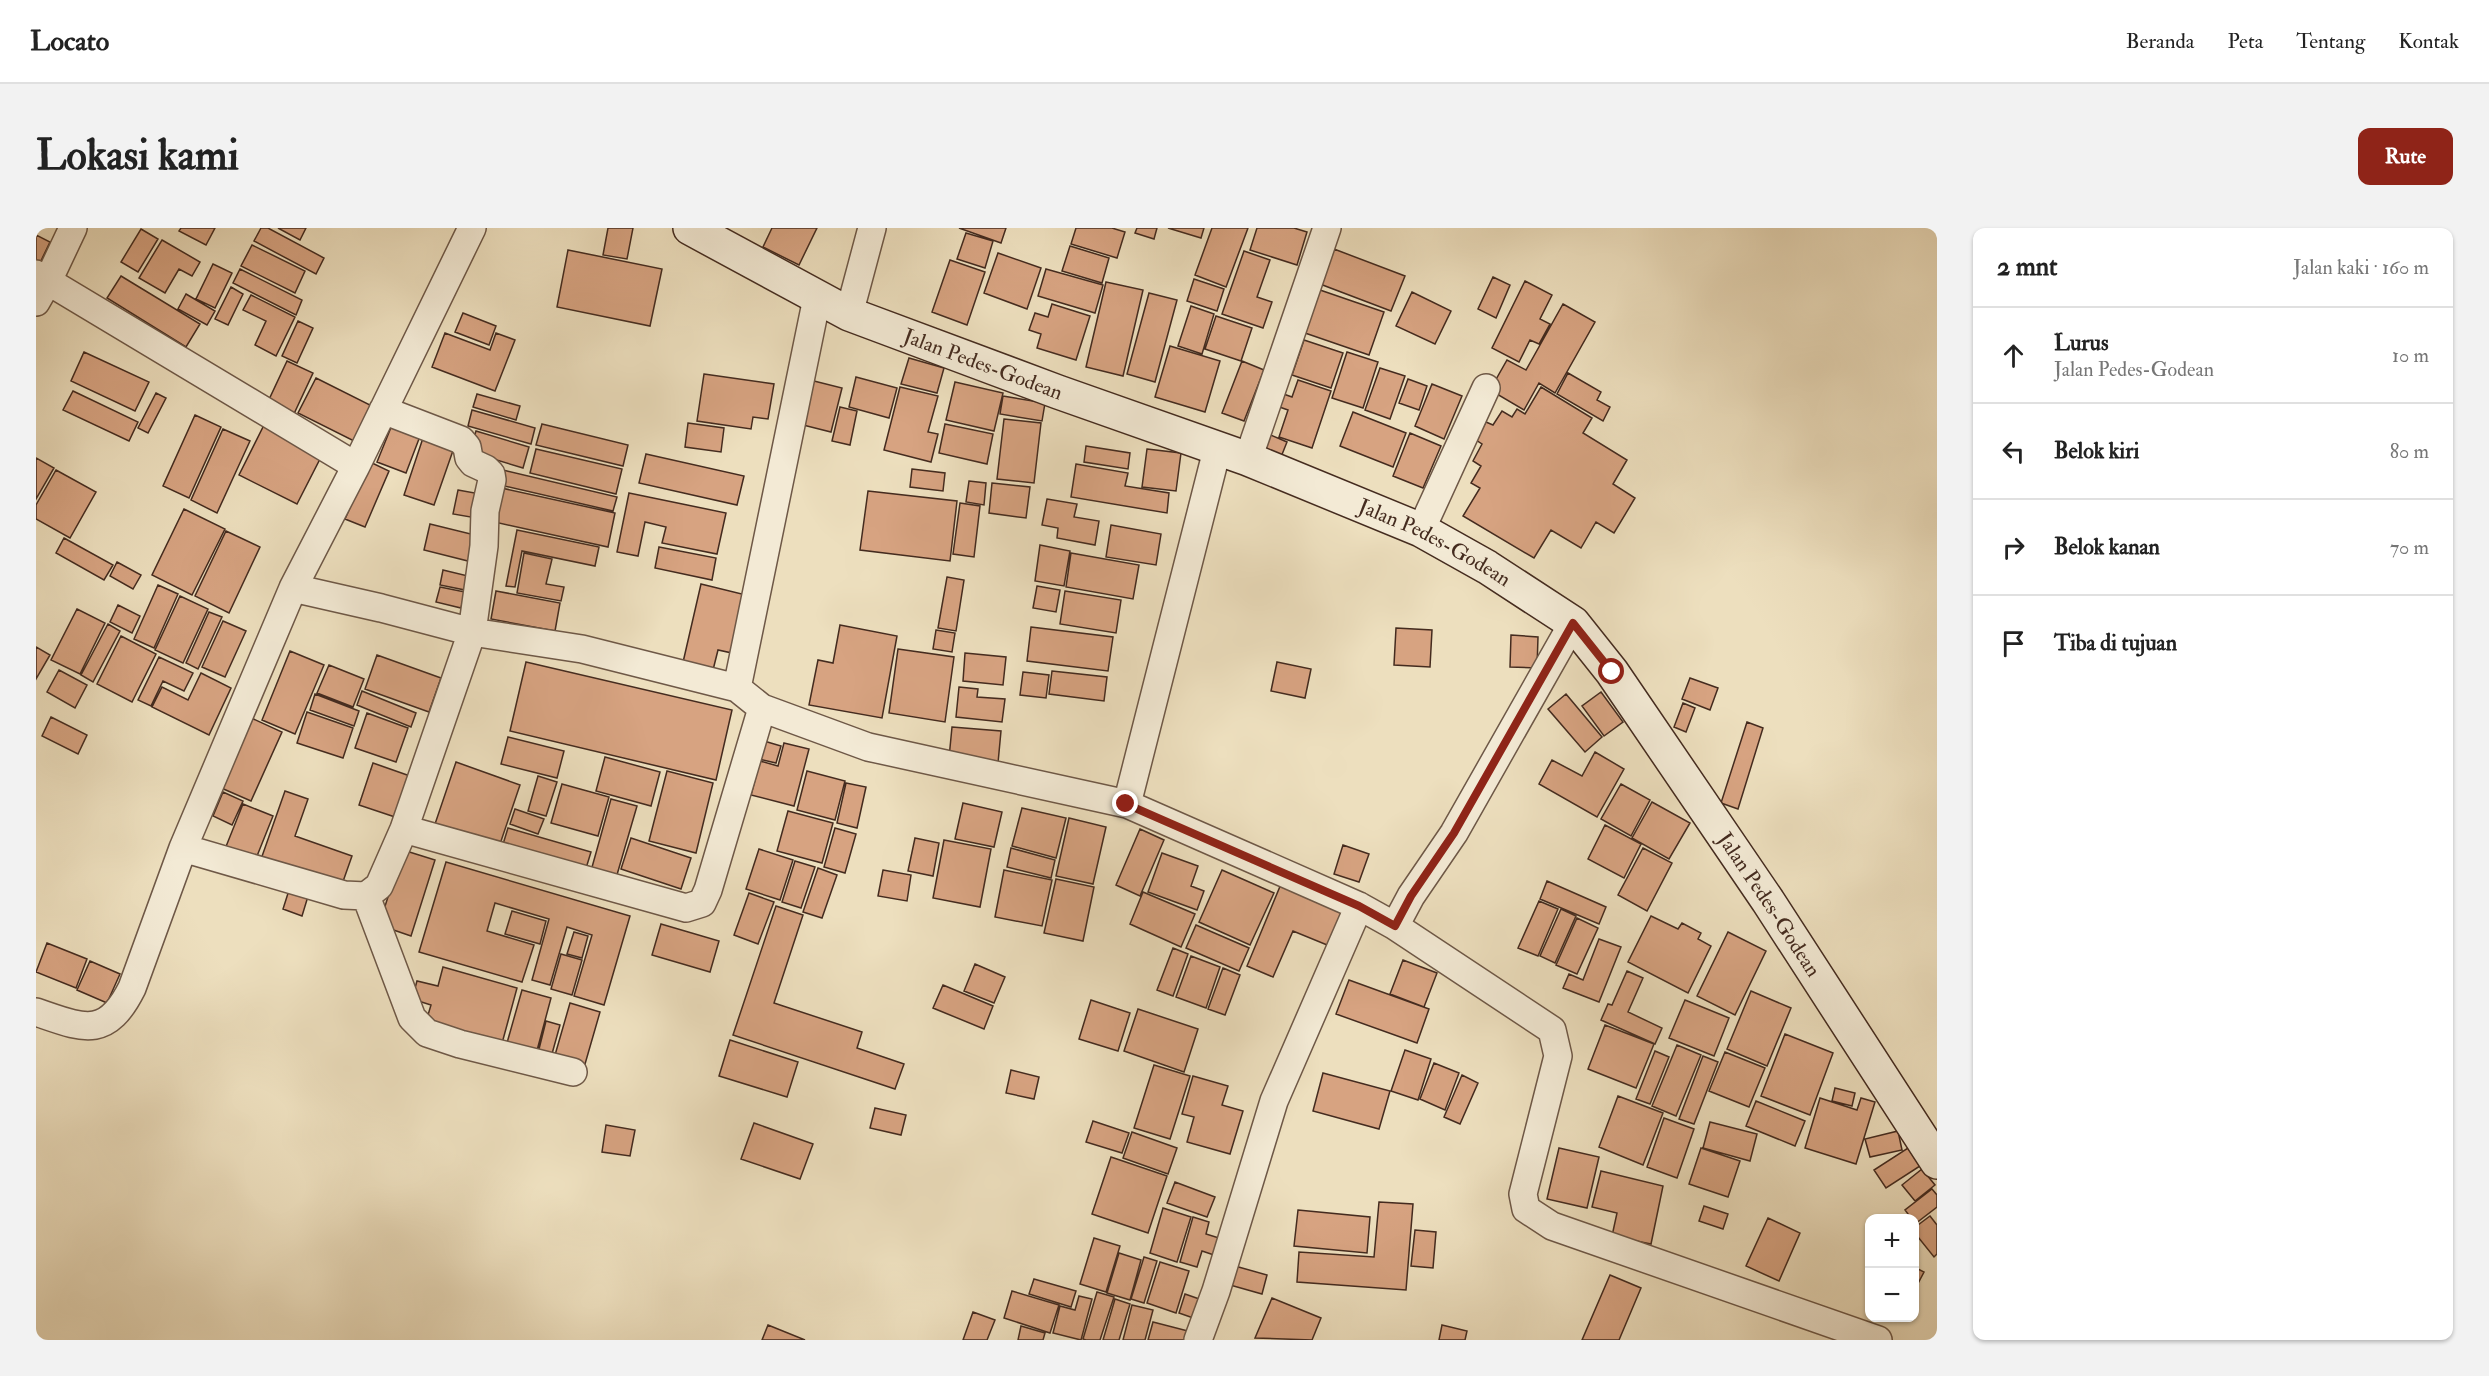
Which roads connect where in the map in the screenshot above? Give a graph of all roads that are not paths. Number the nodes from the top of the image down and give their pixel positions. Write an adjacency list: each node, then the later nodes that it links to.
1 (73, 228): 6 (street)
2 (472, 228): 10 (street)
3 (690, 228): 7 (street, Jalan Pedes-Godean)
4 (872, 228): 8 (street)
5 (1327, 228): 12 (street)
6 (40, 286): 13 (street)
7 (817, 298): 8 (street, Jalan Pedes-Godean); 18 (street)
8 (849, 314): 11 (street, Jalan Pedes-Godean)
9 (1486, 388): 14 (street)
10 (383, 410): 13 (street); 17 (street)
11 (1217, 450): 12 (street, Jalan Pedes-Godean); 20 (street)
12 (1248, 459): 14 (street, Jalan Pedes-Godean)
13 (356, 466): 15 (street)
14 (1421, 530): 16 (street, Jalan Pedes-Godean)
15 (292, 588): 17 (street); 22 (street)
16 (1573, 623): 25 (street); 28 (street, Jalan Pedes-Godean)
17 (472, 632): 18 (street); 21 (street)
18 (737, 688): 19 (street)
19 (762, 708): 20 (street); 21 (street)
20 (1126, 804): 24 (street)
21 (404, 829): 23 (street)
22 (183, 848): 23 (street); 26 (street)
23 (366, 896): 27 (street)
24 (1359, 906): 25 (street); 29 (street)
25 (1395, 926): 30 (street)
26 (36, 1012)
27 (573, 1072)
28 (1937, 1162)
29 (1198, 1340)
30 (1878, 1340)

